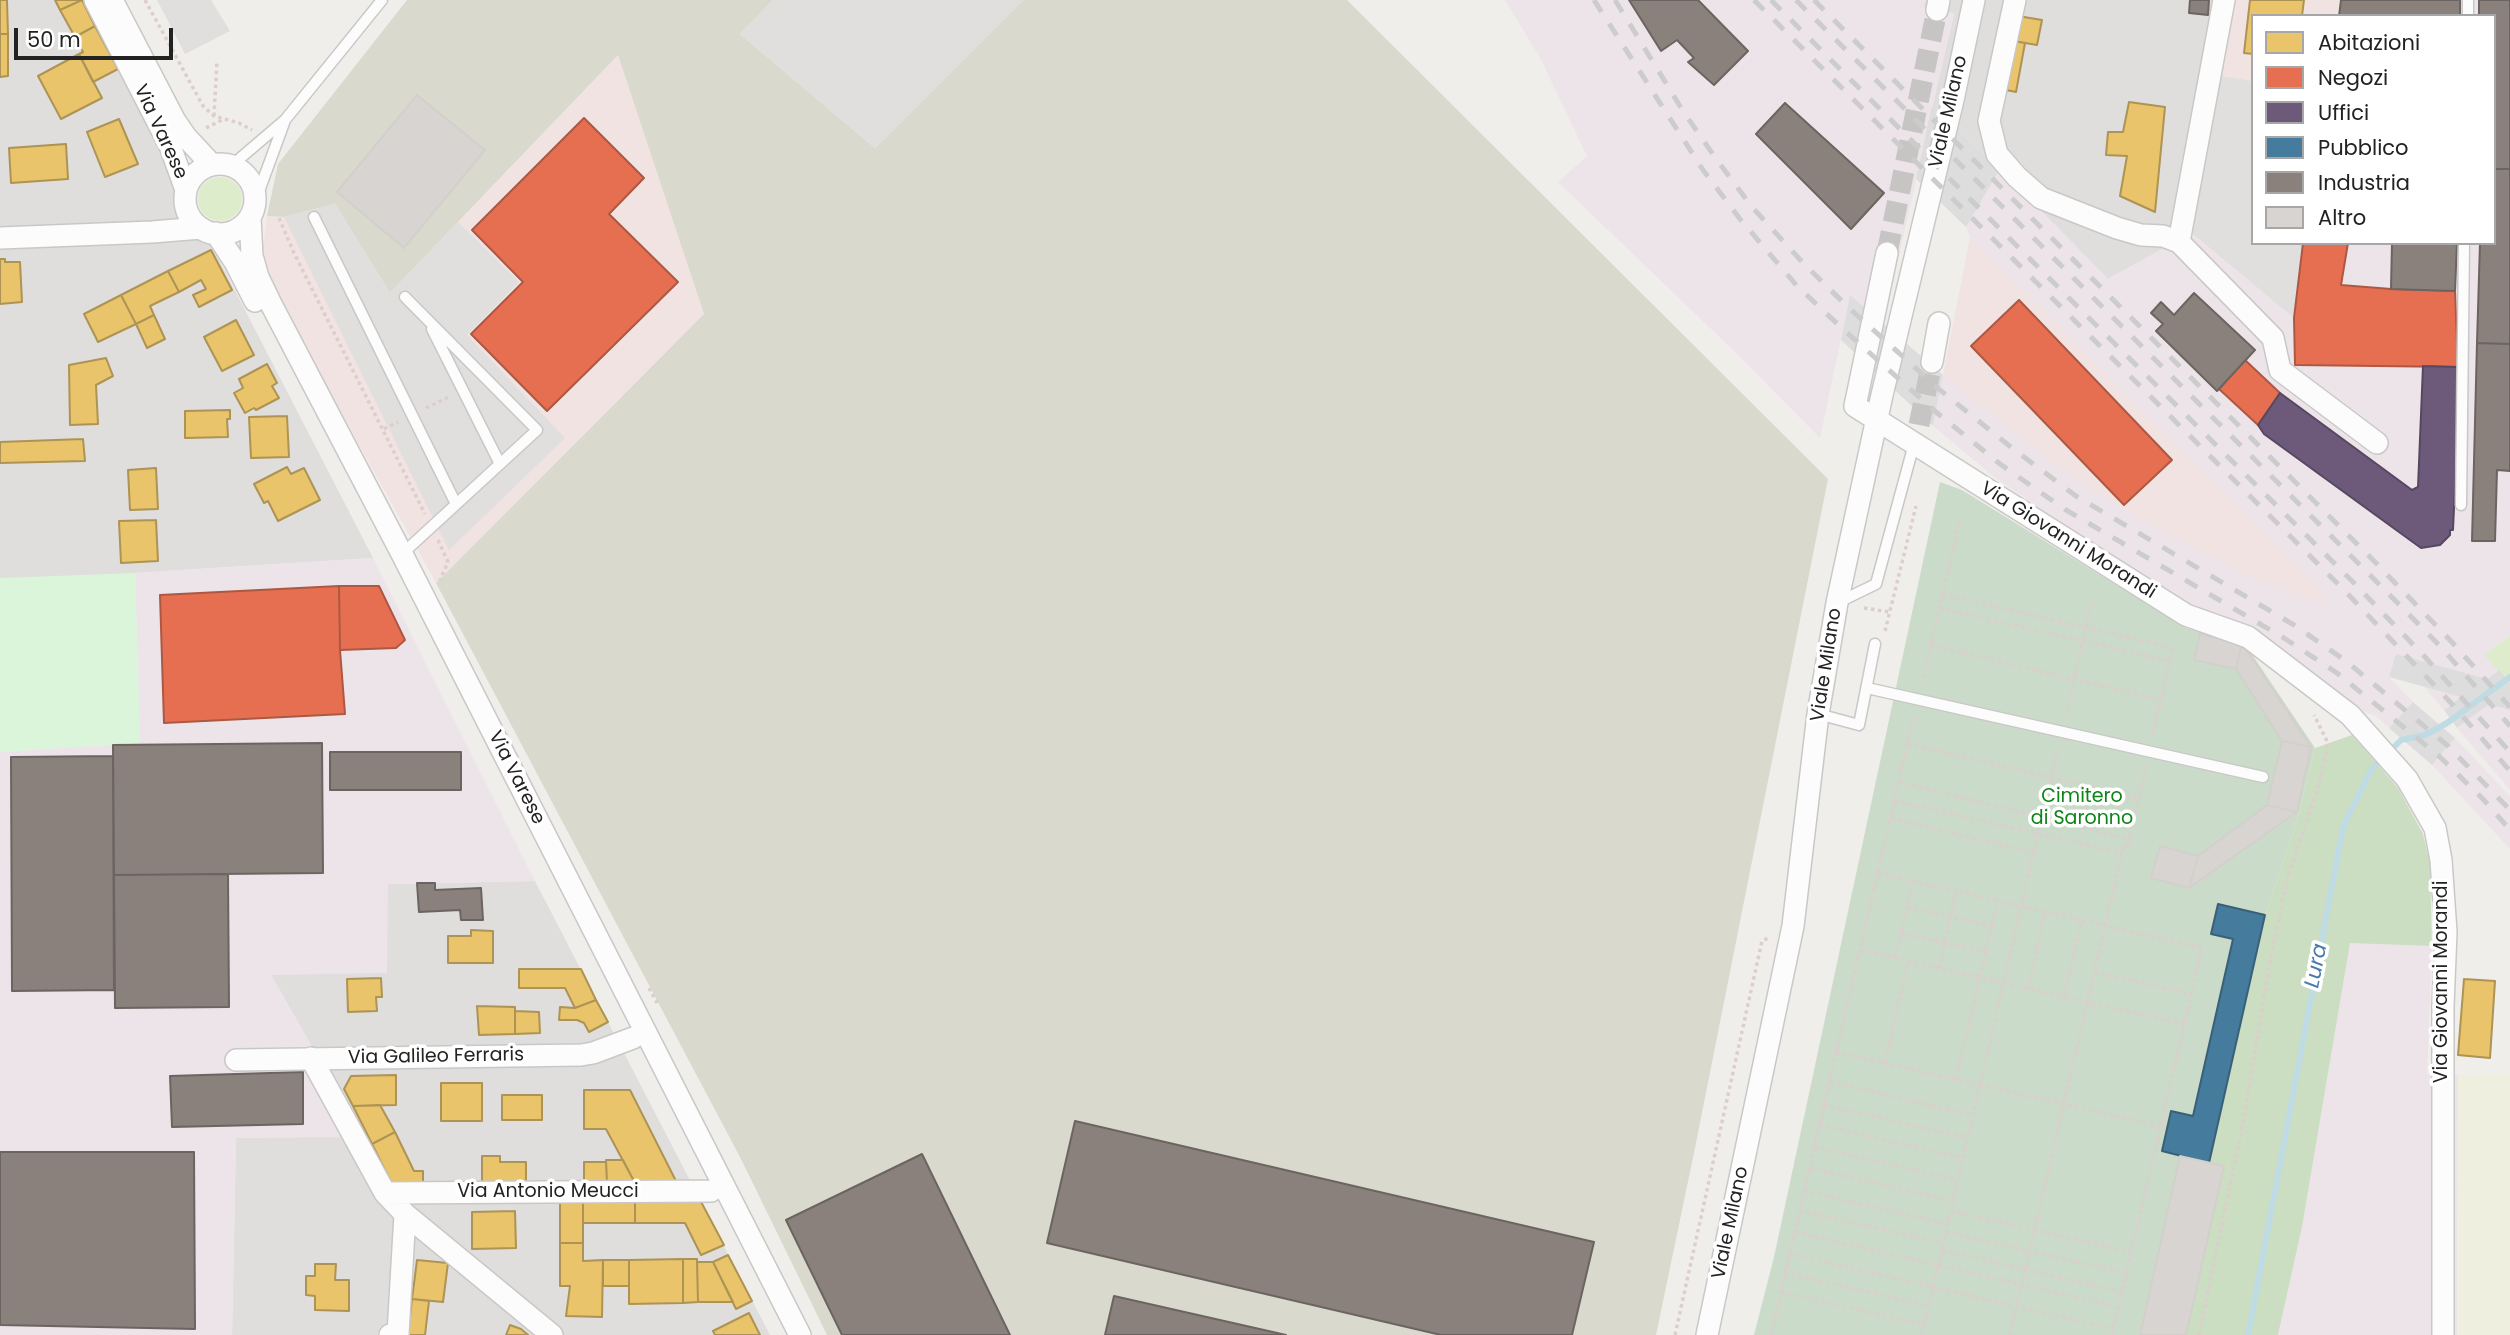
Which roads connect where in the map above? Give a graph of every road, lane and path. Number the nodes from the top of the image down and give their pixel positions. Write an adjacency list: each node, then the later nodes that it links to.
1 (95, 0): 15 (street, Via Varese)
2 (112, 0): 14 (street, Via Varese)
3 (145, 0): 9 (path)
4 (382, 0): 11 (lane)
5 (1973, 0): 31 (street, Viale Milano)
6 (2015, 0): 22 (street)
7 (2224, 0): 22 (street)
8 (217, 61): 9 (path)
9 (214, 116): 10 (path)
10 (224, 119): 12 (path); 13 (path)
11 (285, 120): 14 (lane); 16 (lane)
12 (205, 128)
13 (254, 131)
14 (222, 165): 15 (street); 16 (street)
15 (186, 195): 19 (street); 20 (street)
16 (252, 210): 19 (street); 39 (street, Via Varese)
17 (314, 217): 30 (lane)
18 (279, 218): 32 (path)
19 (209, 230): 20 (street); 97 (street, Via Varese)
20 (152, 232): 21 (street)
21 (0, 238)
22 (2179, 242): 34 (street)
23 (2465, 245): 37 (lane)
24 (1887, 253): 31 (street, Via Giovanni Morandi)
25 (405, 297): 26 (lane)
26 (427, 319): 29 (lane); 35 (lane)
27 (1939, 323): 28 (street)
28 (1933, 362)
29 (463, 390): 30 (path); 35 (lane)
30 (412, 415): 32 (path); 36 (lane)
31 (1877, 419): 33 (street, Via Giovanni Morandi); 43 (street, Viale Milano)
32 (384, 429): 38 (path)
33 (1916, 435): 43 (lane); 52 (street, Via Giovanni Morandi)
34 (2377, 443)
35 (500, 464): 36 (lane)
36 (456, 504): 38 (lane)
37 (2460, 505)
38 (431, 527): 39 (lane); 40 (path)
39 (402, 554): 147 (street, Via Varese)
40 (439, 583)
41 (1942, 594): 45 (path)
42 (2091, 599): 45 (path)
43 (1837, 603): 54 (street, Viale Milano)
44 (1939, 608): 46 (path)
45 (2086, 627): 46 (path); 49 (path)
46 (2083, 641): 49 (path); 50 (path)
47 (1875, 644): 51 (lane)
48 (1930, 645): 50 (path)
49 (2170, 661): 53 (path)
50 (2074, 680): 53 (path); 55 (path)
51 (1867, 688): 54 (lane); 55 (lane)
52 (2322, 692): 154 (path); 155 (street, Via Giovanni Morandi)
53 (2161, 700): 57 (path)
54 (1818, 714): 77 (street, Viale Milano)
55 (2062, 733): 57 (lane); 58 (path)
56 (1908, 744): 58 (path)
57 (2149, 752): 59 (lane); 61 (path)
58 (2051, 777): 61 (path); 64 (path)
59 (2263, 777)
60 (1899, 782): 64 (path)
61 (2139, 798): 66 (path)
62 (1895, 801): 65 (path)
63 (1891, 818): 67 (path)
64 (2042, 819): 65 (path); 66 (path)
65 (2038, 834): 67 (path); 68 (path)
66 (2129, 839): 68 (path)
67 (2034, 853): 72 (path)
68 (2122, 853): 79 (path)
69 (1913, 881): 70 (path); 73 (path); 82 (path)
70 (1956, 891): 71 (path); 75 (path)
71 (1997, 901): 72 (path); 78 (path)
72 (2021, 906): 74 (path); 90 (path)
73 (1907, 907): 75 (path); 80 (path)
74 (2046, 912): 76 (path); 91 (path)
75 (1950, 916): 78 (path); 81 (path)
76 (2082, 920): 79 (path); 93 (path)
77 (1793, 926): 148 (path); 149 (street, Viale Milano)
78 (1992, 926): 83 (path)
79 (2105, 926): 87 (path); 92 (path)
80 (1901, 933): 81 (path); 84 (path)
81 (1945, 943): 83 (path); 86 (path)
82 (1860, 950): 84 (path); 98 (path)
83 (1986, 952): 88 (path)
84 (1895, 958): 85 (path)
85 (1908, 961): 86 (path); 101 (path)
86 (1939, 968): 88 (path)
87 (2094, 971): 92 (path); 94 (path)
88 (1980, 978): 90 (path); 102 (path)
89 (645, 979): 95 (path)
90 (2004, 983): 91 (path); 104 (path)
91 (2028, 988): 93 (path)
92 (2191, 994): 96 (path)
93 (2064, 997): 94 (path)
94 (2087, 1002): 96 (path); 105 (path)
95 (657, 1004)
96 (2184, 1024): 109 (path)
97 (633, 1038): 99 (street, Via Galileo Ferraris); 116 (street, Via Varese)
98 (1836, 1052): 101 (path); 103 (path)
99 (312, 1058): 100 (street, Via Galileo Ferraris); 117 (street)
100 (236, 1060)
101 (1885, 1063): 102 (path)
102 (1956, 1079): 104 (path)
103 (1830, 1082): 106 (path); 107 (path)
104 (1980, 1085): 105 (path); 107 (path)
105 (2064, 1104): 109 (path); 123 (path)
106 (1824, 1105): 108 (path); 110 (path)
107 (1973, 1115): 110 (path)
108 (1820, 1125): 111 (path); 112 (path)
109 (2160, 1126): 129 (path)
110 (1968, 1138): 112 (path)
111 (1814, 1147): 113 (path); 114 (path)
112 (1963, 1158): 114 (path)
113 (1810, 1168): 115 (path); 118 (path)
114 (1958, 1180): 118 (path)
115 (1804, 1191): 119 (path); 122 (path)
116 (711, 1192): 117 (street, Via Antonio Meucci); 146 (street, Via Varese)
117 (385, 1193): 121 (street)
118 (1954, 1201): 120 (path)
119 (1800, 1210): 124 (path); 126 (path)
120 (1951, 1210): 122 (path); 123 (path)
121 (405, 1214): 144 (street); 145 (street)
122 (1948, 1224): 125 (path)
123 (2035, 1230): 128 (path); 129 (path)
124 (1795, 1232): 130 (path); 131 (path)
125 (1946, 1232): 126 (path); 128 (path)
126 (1944, 1243): 127 (path)
127 (1942, 1250): 131 (path); 132 (path)
128 (2030, 1251): 132 (path); 134 (path)
129 (2131, 1252): 134 (path)
130 (1790, 1254): 133 (path); 136 (path)
131 (1938, 1266): 135 (path); 136 (path)
132 (2025, 1270): 135 (path); 138 (path)
133 (1785, 1273): 137 (path); 139 (path)
134 (2126, 1273): 138 (path)
135 (2022, 1285): 140 (path); 141 (path)
136 (1933, 1287): 139 (path); 140 (path)
137 (1781, 1292): 142 (path); 150 (path)
138 (2122, 1292): 141 (path)
139 (1929, 1306): 142 (path)
140 (2017, 1306): 143 (path); 152 (path)
141 (2119, 1307): 143 (path)
142 (1925, 1325): 151 (path)
143 (2113, 1329): 153 (path)
144 (390, 1335)
145 (552, 1335)
146 (785, 1335)
147 (800, 1335)
148 (1675, 1335)
149 (1707, 1335)
150 (1771, 1335)
151 (1922, 1335)
152 (2010, 1335)
153 (2112, 1335)
154 (2199, 1335)
155 (2442, 1335)

